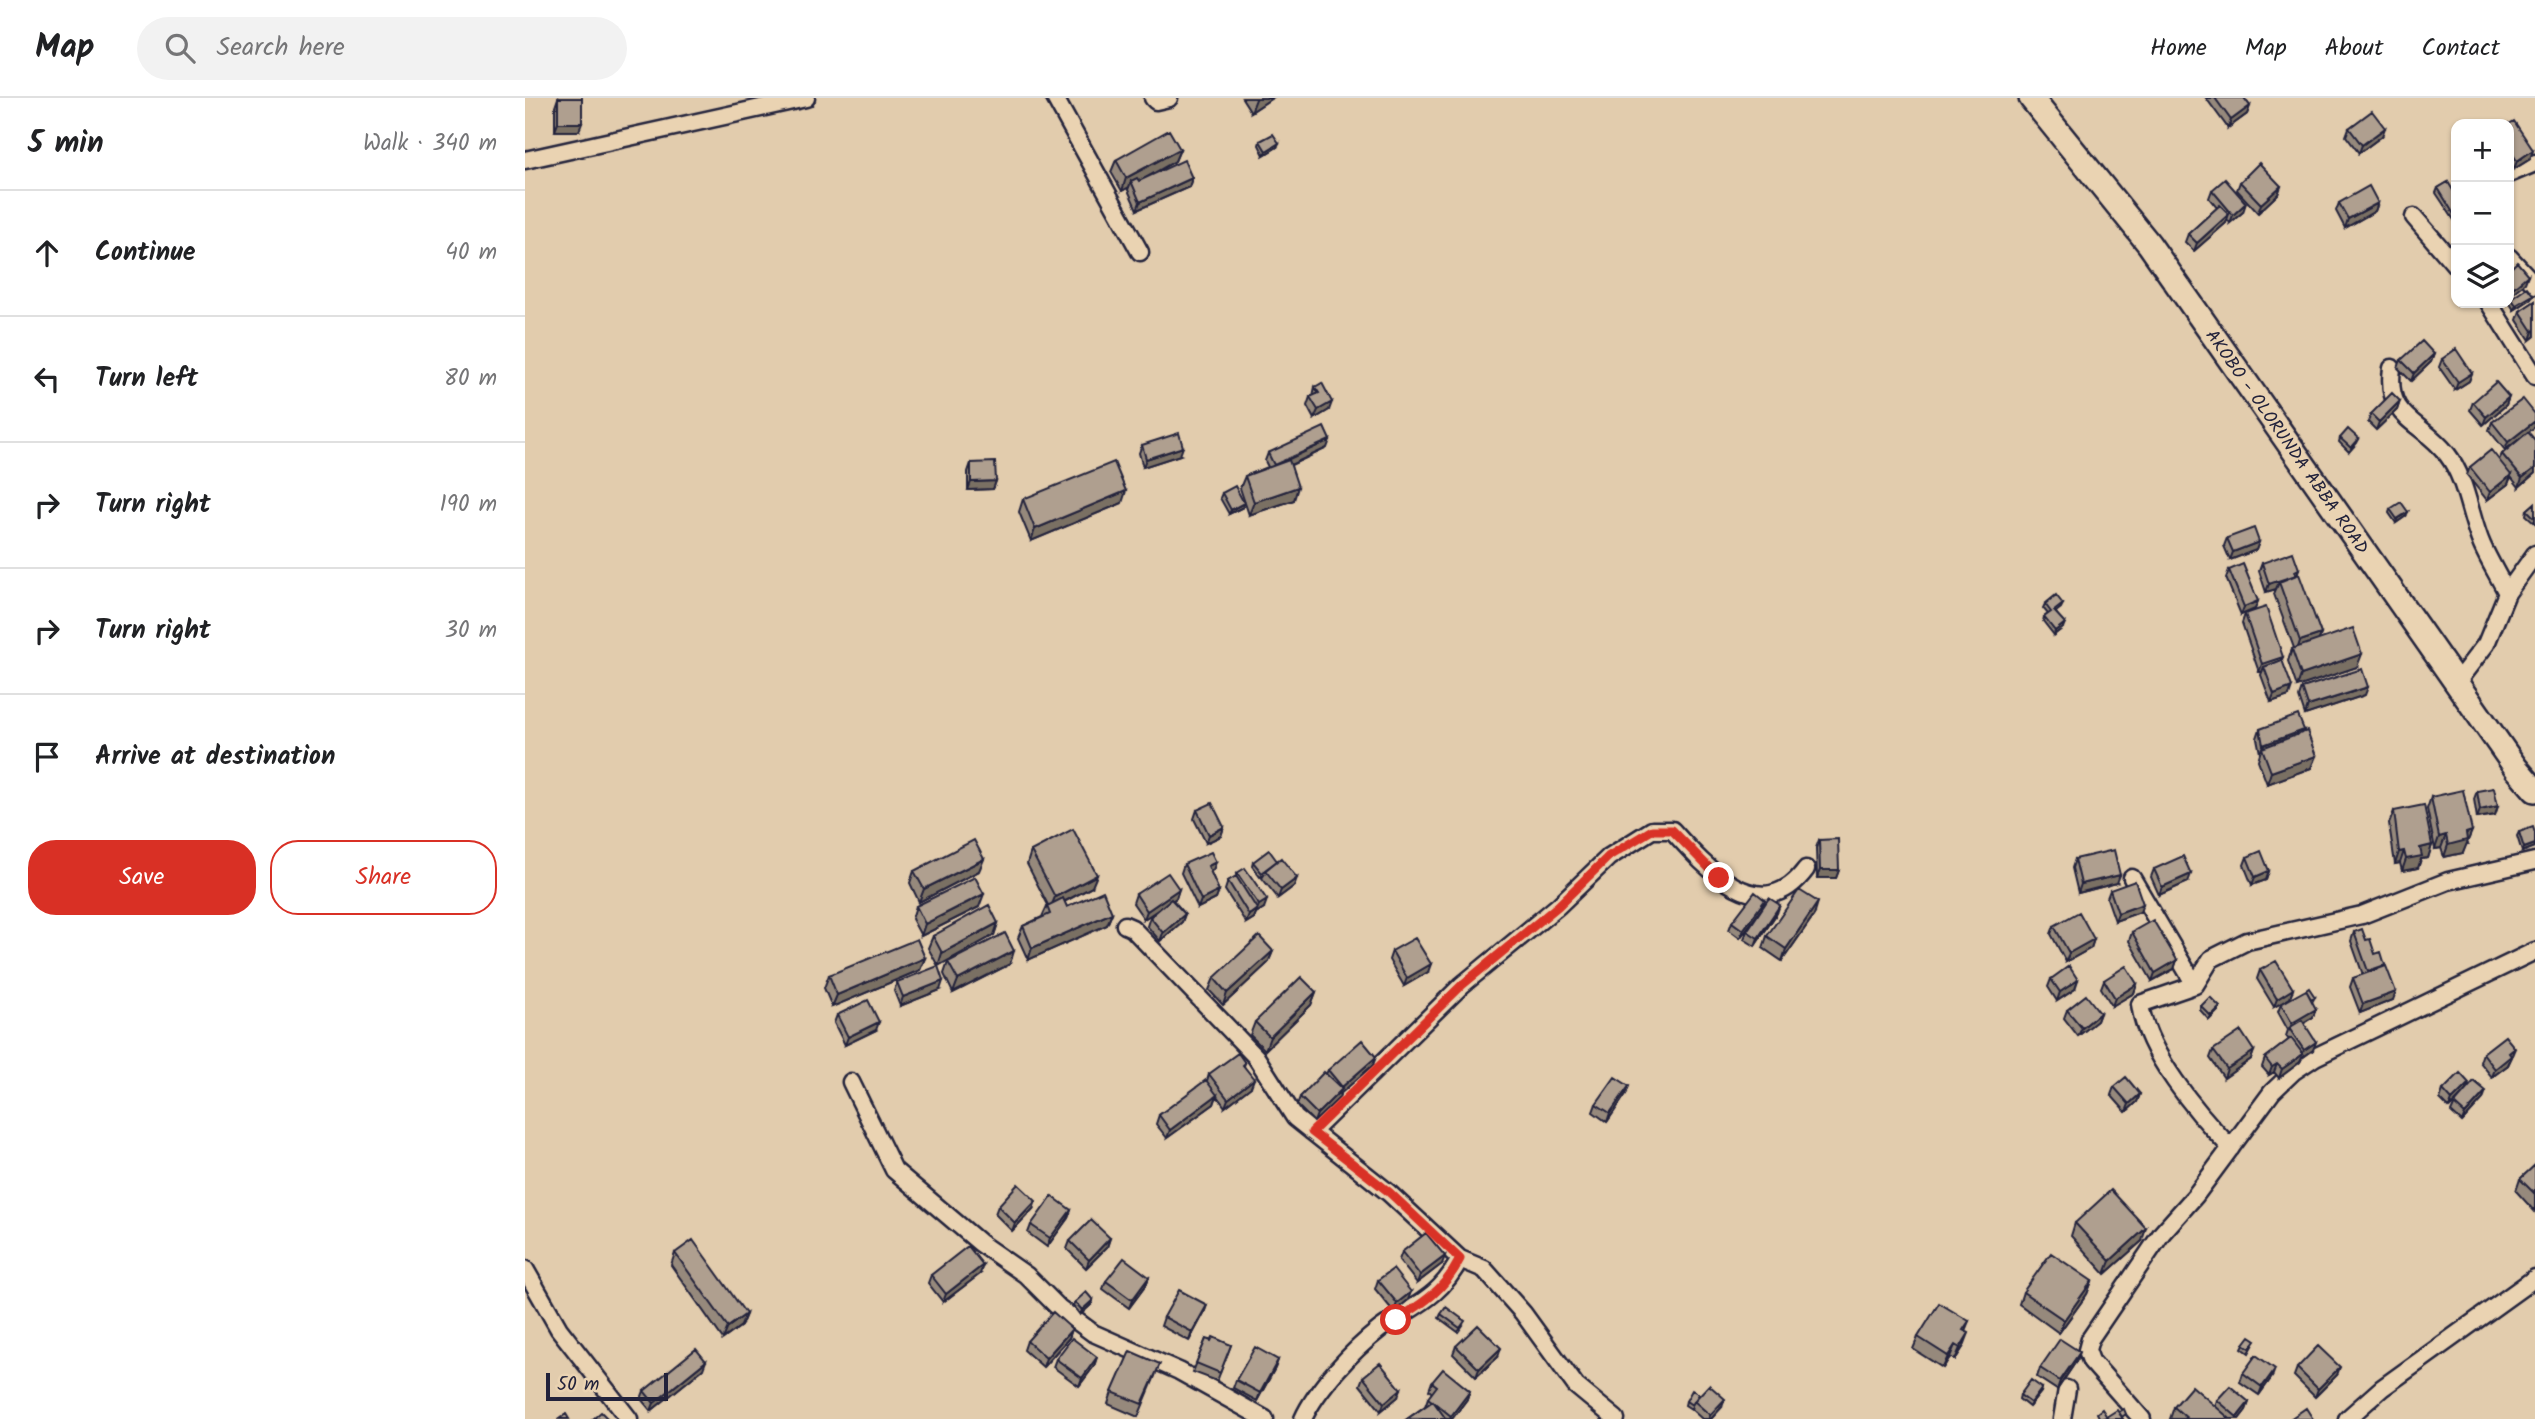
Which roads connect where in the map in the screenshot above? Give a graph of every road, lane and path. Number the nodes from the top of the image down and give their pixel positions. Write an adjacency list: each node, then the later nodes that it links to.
1 (806, 98): 6 (street)
2 (1055, 98): 10 (street)
3 (1153, 98): 4 (street)
4 (1169, 98)
5 (2031, 98): 19 (main road, AKOBO - OLORUNDA ABBA ROAD)
6 (525, 160)
7 (2535, 163): 8 (street)
8 (2514, 172)
9 (2414, 216): 11 (street)
10 (1140, 252)
11 (2451, 261)
12 (2514, 262): 13 (street)
13 (2535, 285)
14 (2492, 308): 16 (street)
15 (2392, 368): 18 (street)
16 (2535, 376)
17 (2535, 554): 18 (street)
18 (2507, 593): 19 (street)
19 (2456, 682): 20 (main road, AKOBO - OLORUNDA ABBA ROAD)
20 (2535, 790)
21 (2535, 860): 26 (street)
22 (1807, 869): 28 (street)
23 (2132, 878): 26 (street)
24 (1125, 925): 28 (street)
25 (2535, 951): 29 (street)
26 (2195, 985): 29 (street)
27 (851, 1082): 35 (street)
28 (1312, 1132): 30 (street)
29 (2231, 1148): 39 (street)
30 (1460, 1259): 36 (street); 37 (street)
31 (525, 1269): 34 (street)
32 (2535, 1278): 40 (street)
33 (2067, 1389): 38 (street)
34 (629, 1419)
35 (1265, 1419)
36 (1303, 1419)
37 (1616, 1419)
38 (2062, 1419)
39 (2142, 1419)
40 (2347, 1419)

